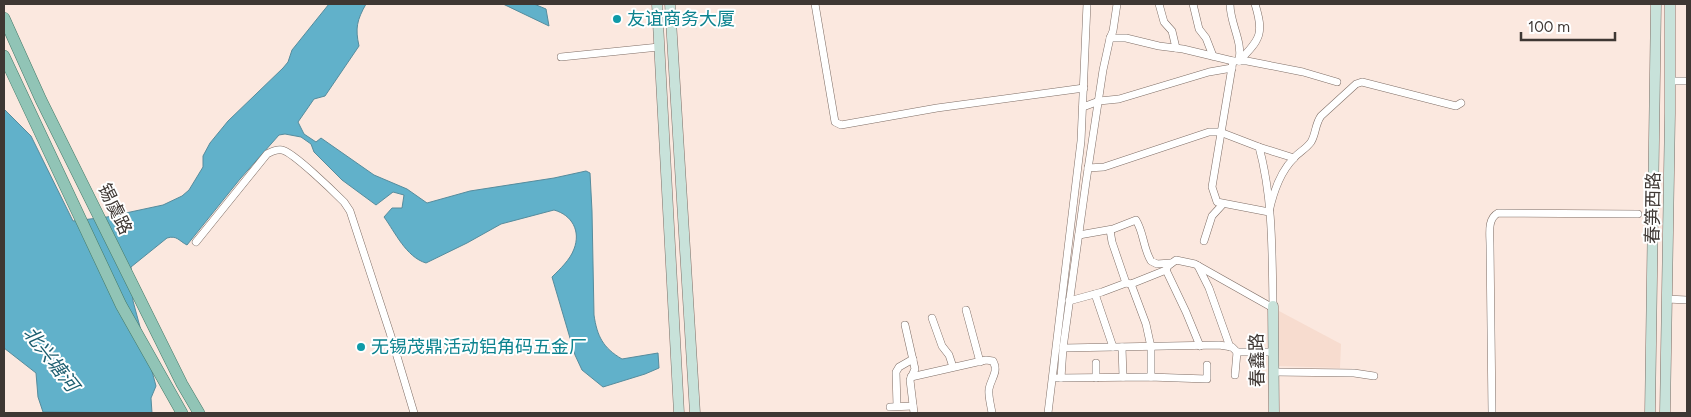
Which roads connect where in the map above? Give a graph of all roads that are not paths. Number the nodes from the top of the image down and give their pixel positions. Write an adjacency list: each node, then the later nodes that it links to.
1 (657, 4): 14 (main road)
2 (670, 4): 79 (main road)
3 (815, 4): 23 (street)
4 (1087, 4): 23 (street)
5 (1117, 4): 13 (street)
6 (1159, 4): 15 (street)
7 (1192, 4): 17 (street)
8 (1230, 4): 19 (street)
9 (1255, 4): 19 (street)
10 (1656, 4): 28 (main road, 春笋西路)
11 (1670, 4): 20 (main road, 春笋西路)
12 (4, 18): 76 (main road, 锡虞路)
13 (1110, 38): 15 (street); 24 (street)
14 (659, 46): 18 (street); 78 (main road)
15 (1176, 48): 17 (street)
16 (4, 56): 75 (main road, 锡虞路)
17 (1213, 56): 19 (street)
18 (561, 57)
19 (1234, 63): 22 (street); 24 (street); 27 (street)
20 (1670, 81): 21 (street); 30 (main road, 春笋西路)
21 (1687, 81)
22 (1337, 82)
23 (1084, 88): 26 (street)
24 (1099, 101): 26 (street); 32 (street)
25 (1461, 103): 31 (street)
26 (1083, 107): 71 (street)
27 (1220, 132): 29 (street); 32 (street); 33 (street)
28 (1654, 146): 30 (main road); 84 (main road, 春笋西路)
29 (1260, 147): 31 (street); 34 (street)
30 (1670, 147): 45 (main road, 春笋西路)
31 (1294, 158): 34 (street)
32 (1088, 168): 37 (street)
33 (1223, 204): 34 (street); 38 (street)
34 (1269, 212): 48 (street)
35 (1638, 214): 83 (street)
36 (1110, 230): 37 (street); 40 (street); 43 (street)
37 (1079, 236): 47 (street)
38 (1204, 240)
39 (196, 242): 77 (street)
40 (1172, 263): 41 (street); 42 (street)
41 (1198, 266): 48 (street); 53 (street)
42 (1166, 270): 43 (street); 52 (street)
43 (1129, 283): 44 (street); 56 (street)
44 (1095, 294): 47 (street); 54 (street)
45 (1667, 299): 46 (street); 85 (main road, 春笋西路)
46 (1687, 300)
47 (1069, 301): 57 (street)
48 (1272, 307): 59 (main road, 春鑫路)
49 (966, 310): 61 (street)
50 (932, 318): 64 (street)
51 (904, 325): 60 (street)
52 (1200, 346): 53 (street); 56 (street)
53 (1230, 346): 58 (street)
54 (1113, 347): 55 (street); 57 (street)
55 (1122, 347): 56 (street); 69 (street)
56 (1151, 347): 70 (street)
57 (1063, 348): 72 (street)
58 (1237, 352): 59 (street); 66 (street)
59 (1273, 352): 65 (main road, 春鑫路)
60 (913, 359): 67 (street); 74 (street)
61 (980, 362): 64 (street); 80 (street)
62 (1096, 363): 73 (street)
63 (1208, 366): 70 (street)
64 (954, 367): 67 (street)
65 (1273, 372): 68 (street); 82 (main road, 春鑫路)
66 (1235, 375)
67 (912, 376): 74 (street)
68 (1374, 376)
69 (1123, 377): 70 (street); 73 (street)
70 (1151, 377)
71 (1052, 378): 72 (street); 81 (street)
72 (1061, 378): 73 (street)
73 (1096, 378)
74 (913, 410)
75 (182, 413)
76 (199, 413)
77 (414, 413)
78 (680, 413)
79 (695, 413)
80 (992, 413)
81 (1048, 413)
82 (1274, 413)
83 (1492, 413)
84 (1650, 413)
85 (1665, 413)

